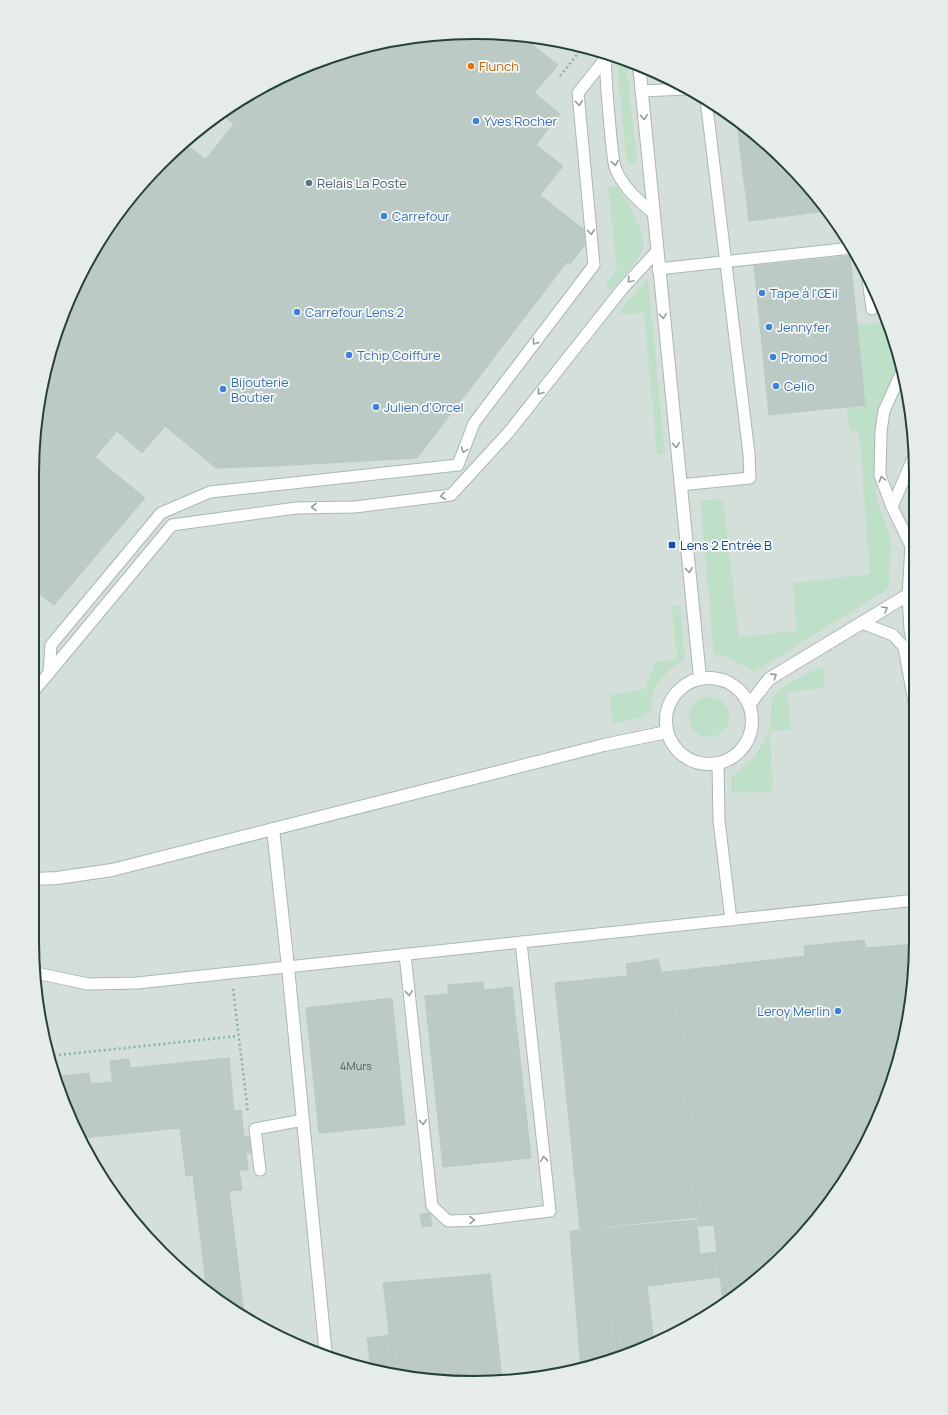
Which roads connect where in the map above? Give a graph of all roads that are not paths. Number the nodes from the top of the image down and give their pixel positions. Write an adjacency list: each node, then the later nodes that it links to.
1 (604, 59): 21 (lane, one-way to 21)
2 (606, 60): 7 (lane, one-way to 7)
3 (640, 72): 5 (street)
4 (677, 89): 5 (lane)
5 (641, 91): 7 (street, one-way to 7)
6 (707, 106): 10 (lane)
7 (654, 214): 9 (street)
8 (846, 249): 10 (lane)
9 (657, 251): 11 (street); 21 (lane, one-way to 21)
10 (726, 261): 11 (lane); 16 (lane)
11 (658, 269): 16 (street, one-way to 16)
12 (870, 295): 13 (lane)
13 (872, 309)
14 (898, 379): 17 (lane, one-way to 14)
15 (909, 468): 17 (lane)
16 (680, 485): 23 (street, one-way to 23)
17 (892, 507): 18 (lane)
18 (909, 536)
19 (909, 595): 20 (street, one-way to 19)
20 (862, 623): 22 (lane); 25 (street, one-way to 20)
21 (49, 673): 24 (lane)
22 (909, 677)
23 (700, 678): 25 (street); 26 (street)
24 (39, 685)
25 (749, 705): 27 (street)
26 (667, 732): 27 (street); 28 (street)
27 (718, 764): 31 (lane)
28 (273, 829): 29 (street); 34 (street)
29 (39, 879)
30 (909, 901): 31 (lane)
31 (731, 920): 32 (lane)
32 (521, 942): 33 (lane); 33 (lane, one-way to 32)
33 (405, 954): 34 (lane)
34 (288, 967): 35 (lane); 36 (street)
35 (41, 974)
36 (303, 1120): 37 (lane); 38 (street)
37 (260, 1170)
38 (325, 1350)

